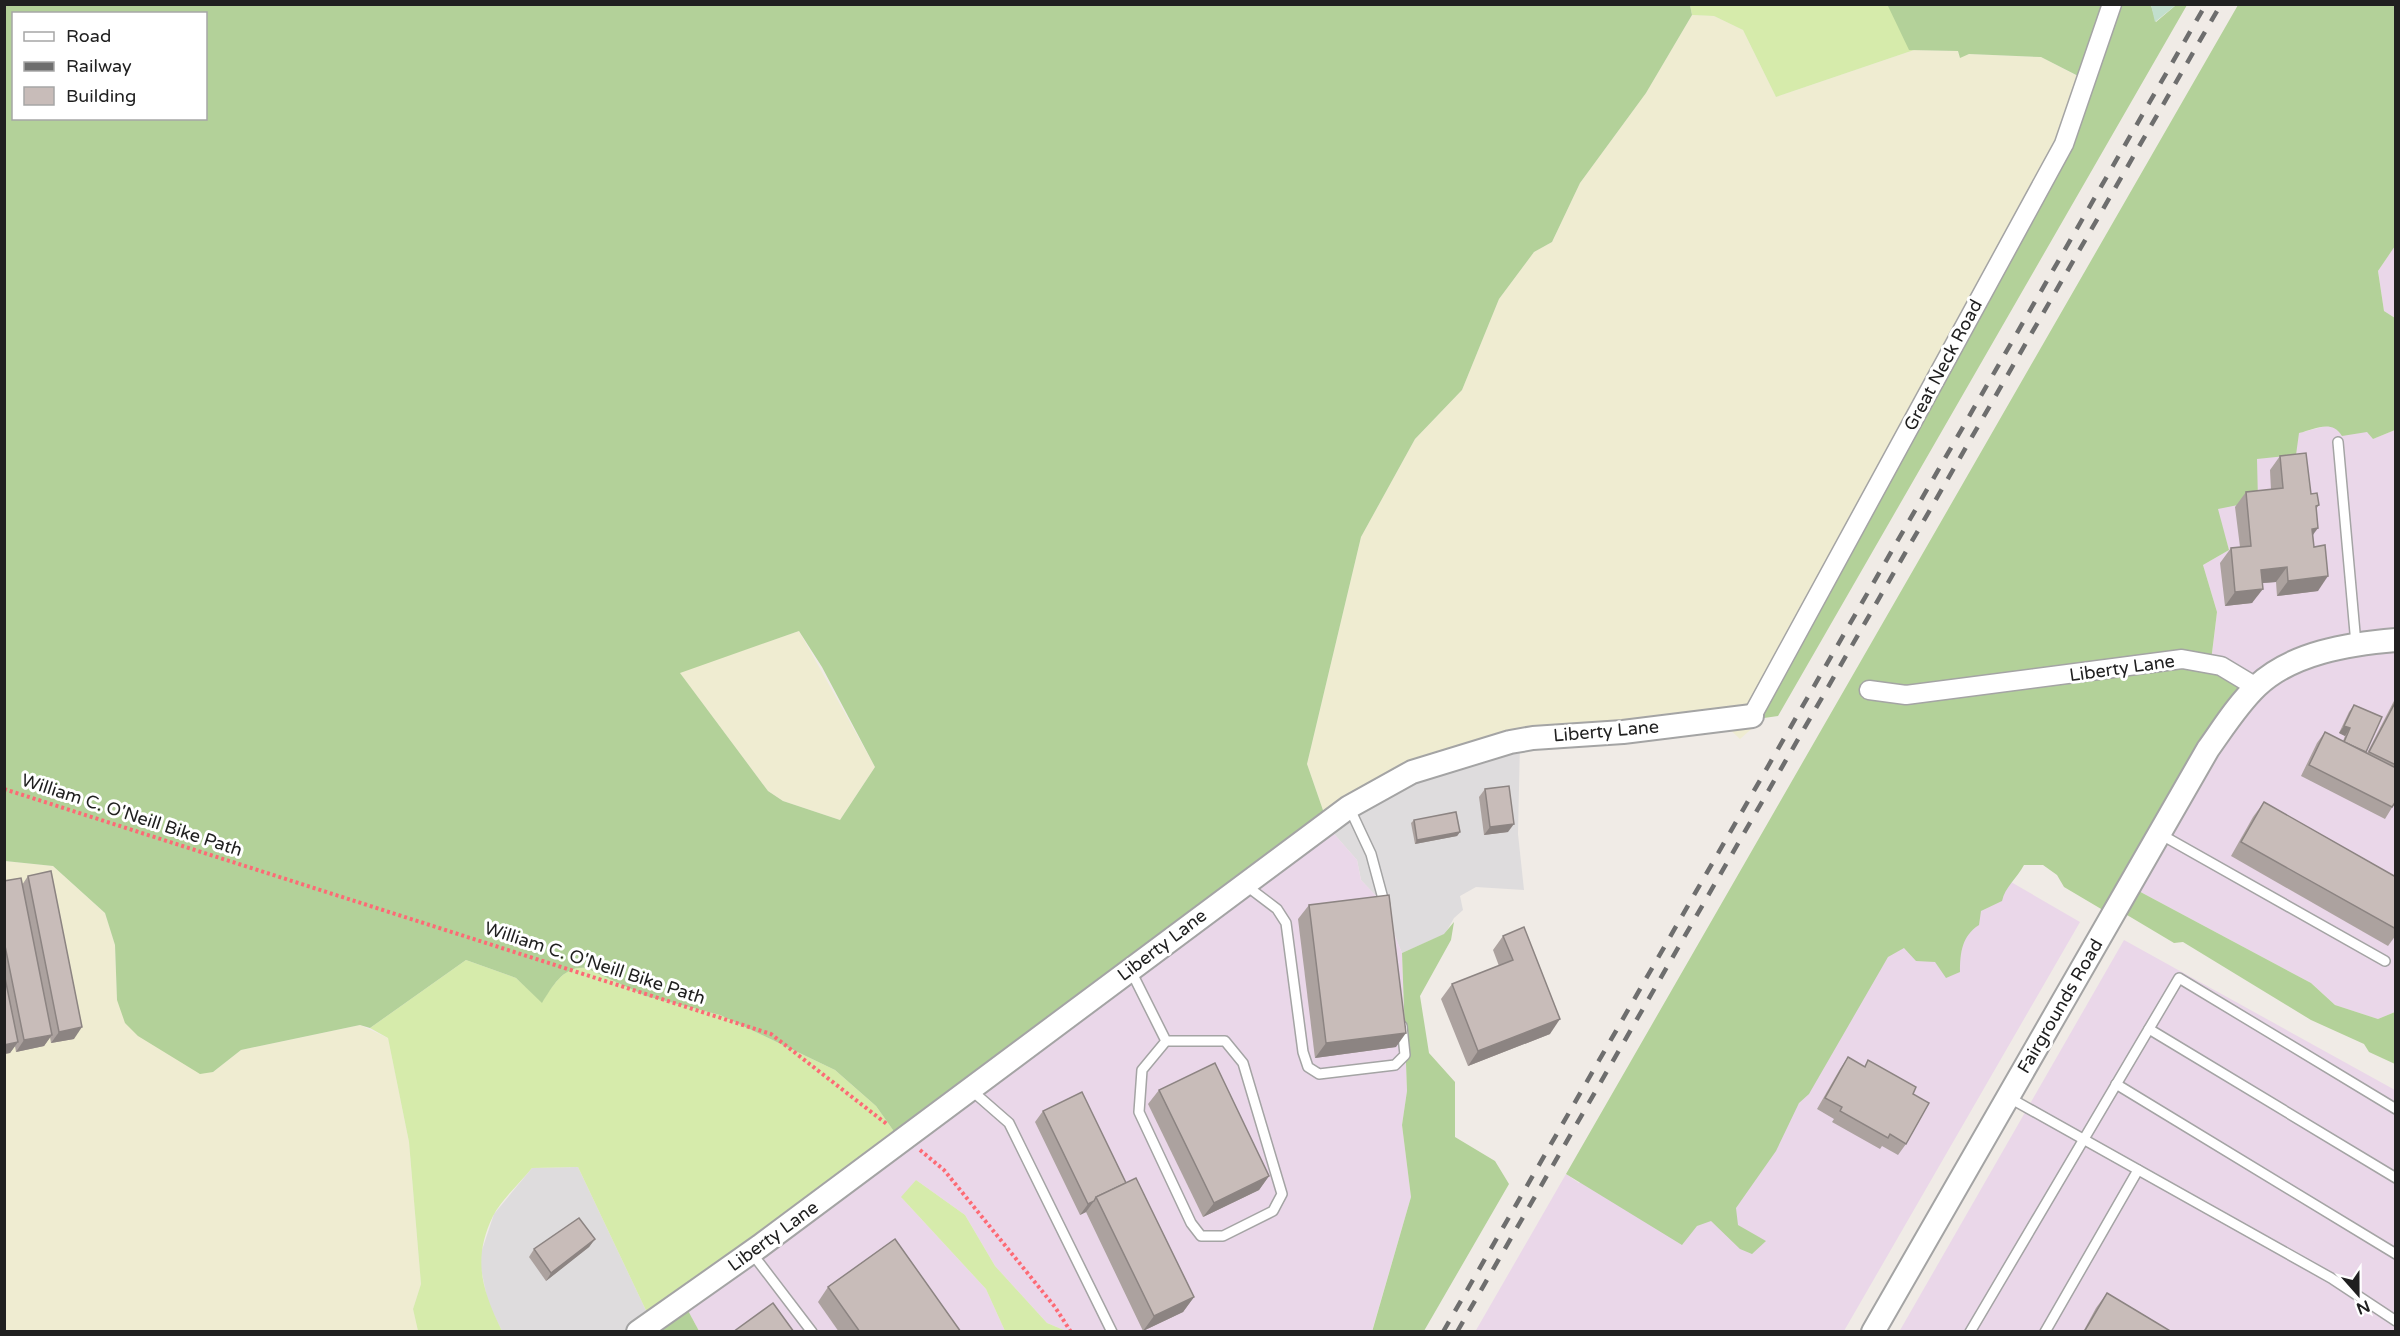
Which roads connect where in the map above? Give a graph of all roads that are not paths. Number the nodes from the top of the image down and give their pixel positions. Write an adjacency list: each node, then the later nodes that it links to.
1 (2112, 4): 7 (street, Great Neck Road)
2 (2338, 442): 4 (lane)
3 (2396, 640): 4 (street)
4 (2356, 646): 5 (street)
5 (2256, 687): 6 (street, Liberty Lane); 9 (street, Fairgrounds Road)
6 (1869, 690)
7 (1752, 716): 8 (street, Liberty Lane)
8 (1349, 807): 10 (street, Liberty Lane); 11 (lane)
9 (2160, 833): 12 (lane); 19 (street, Fairgrounds Road)
10 (1245, 884): 13 (street, Liberty Lane); 14 (lane)
11 (1389, 920)
12 (2385, 962)
13 (1130, 969): 16 (lane); 18 (street, Liberty Lane)
14 (1401, 1020)
15 (2149, 1029): 17 (lane); 20 (lane); 23 (lane)
16 (1166, 1041): 16 (lane)
17 (2116, 1084): 21 (lane); 25 (lane)
18 (970, 1089): 24 (street, Liberty Lane); 29 (lane)
19 (2008, 1097): 21 (lane); 30 (street, Fairgrounds Road)
20 (2396, 1109)
21 (2084, 1139): 22 (lane); 31 (lane)
22 (2138, 1170): 26 (lane); 32 (lane)
23 (2396, 1178)
24 (752, 1252): 27 (street, Liberty Lane); 28 (lane)
25 (2396, 1254)
26 (2396, 1321)
27 (638, 1332)
28 (812, 1332)
29 (1112, 1332)
30 (1873, 1332)
31 (1971, 1332)
32 (2045, 1332)

